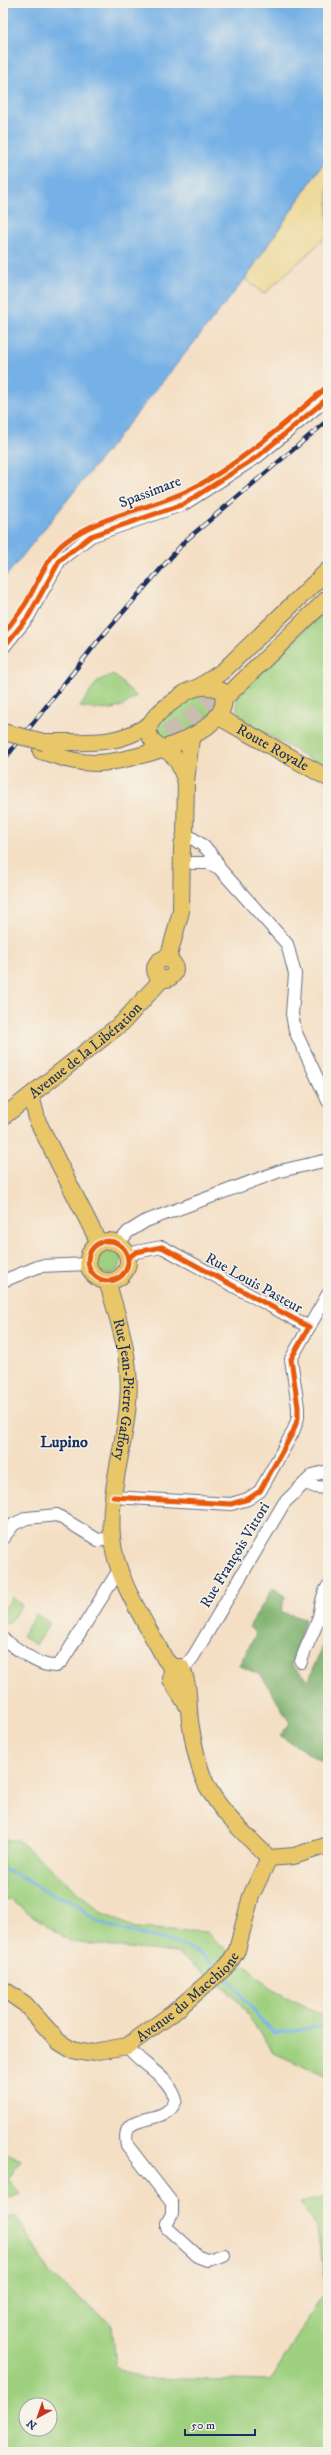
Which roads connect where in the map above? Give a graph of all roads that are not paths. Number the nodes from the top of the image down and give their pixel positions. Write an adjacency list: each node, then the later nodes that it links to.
1 (328, 398): 6 (street)
2 (328, 570): 7 (main road)
3 (328, 582): 8 (main road)
4 (328, 589): 8 (main road)
5 (328, 598): 8 (main road)
6 (3, 648)
7 (199, 687): 8 (main road); 10 (main road)
8 (223, 689): 9 (main road)
9 (217, 716): 12 (main road); 17 (main road, Route Royale)
10 (150, 724): 15 (main road); 16 (main road)
11 (3, 732): 15 (main road, bridge)
12 (191, 738): 16 (main road); 18 (main road)
13 (144, 742): 15 (main road)
14 (3, 744): 15 (main road)
15 (43, 746): 16 (main road)
16 (164, 747): 18 (main road)
17 (328, 778)
18 (186, 782): 19 (main road)
19 (185, 834): 20 (street); 21 (main road); 23 (main road)
20 (208, 851): 21 (street); 22 (street)
21 (198, 863): 22 (street); 23 (main road)
22 (220, 868): 25 (street)
23 (169, 960): 24 (main road, Avenue de la Libération)
24 (31, 1096): 26 (main road, Avenue de la Libération); 27 (main road)
25 (328, 1101)
26 (9, 1112): 27 (main road)
27 (38, 1122): 29 (main road)
28 (328, 1160): 30 (street)
29 (99, 1243): 30 (main road); 32 (main road)
30 (118, 1244): 31 (main road)
31 (128, 1258): 34 (main road); 36 (street, Rue Louis Pasteur)
32 (89, 1264): 33 (street); 34 (main road)
33 (3, 1281)
34 (107, 1281): 40 (main road, Rue Jean-Pierre Gaffory)
35 (328, 1294): 36 (street)
36 (309, 1327): 40 (street, Rue Louis Pasteur)
37 (328, 1471): 38 (street, Rue François Vittori)
38 (305, 1483): 39 (street); 47 (street, Rue François Vittori)
39 (328, 1488)
40 (113, 1497): 42 (main road, Rue Jean-Pierre Gaffory)
41 (3, 1538): 42 (street)
42 (112, 1538): 43 (main road, Rue Jean-Pierre Gaffory)
43 (119, 1570): 45 (street); 47 (main road, Rue Jean-Pierre Gaffory)
44 (328, 1586): 46 (street)
45 (3, 1639)
46 (301, 1662)
47 (177, 1667): 49 (main road)
48 (328, 1845): 49 (main road)
49 (269, 1858): 51 (main road, Avenue du Macchione)
50 (3, 1989): 51 (main road, Avenue du Macchione)
51 (127, 2046): 52 (street)
52 (224, 2255)

